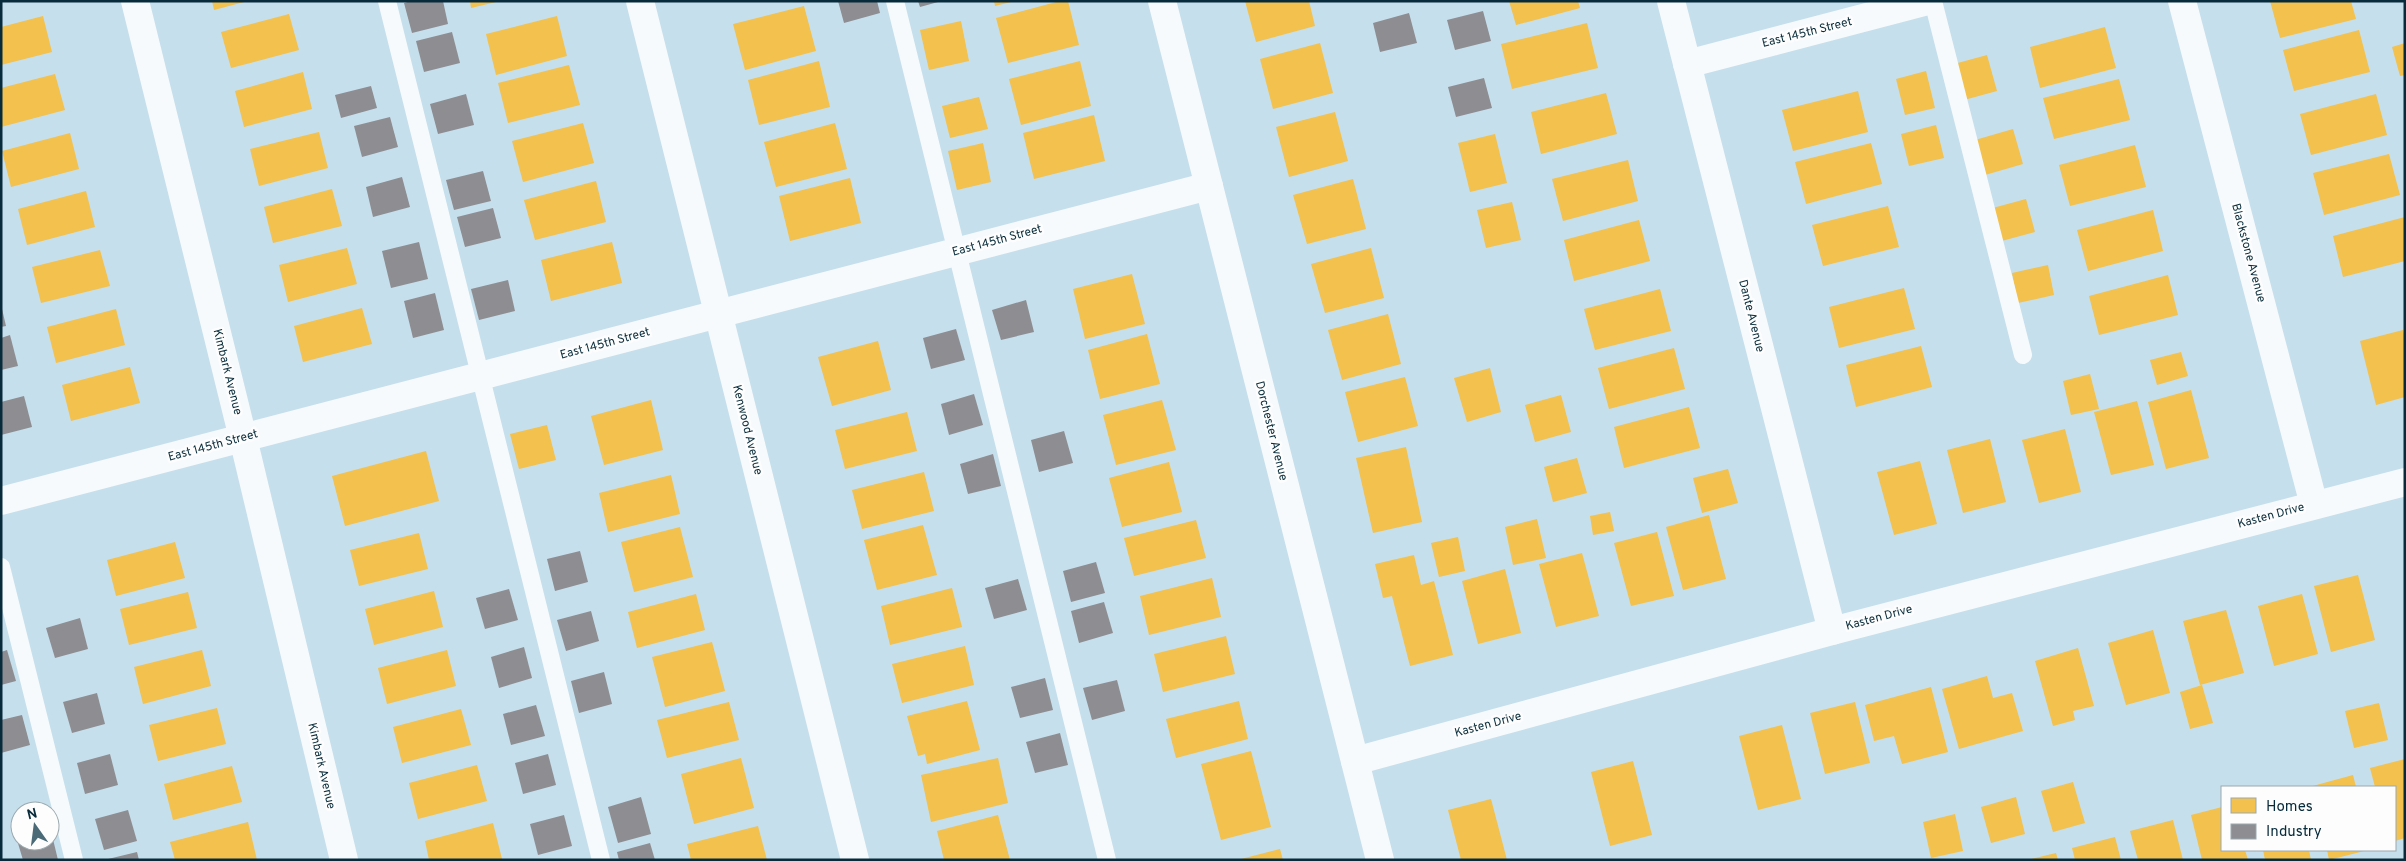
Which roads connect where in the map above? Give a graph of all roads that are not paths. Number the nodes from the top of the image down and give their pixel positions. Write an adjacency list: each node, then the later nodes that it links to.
1 (135, 1): 16 (street, Kimbark Avenue)
2 (387, 1): 15 (lane)
3 (640, 1): 13 (street, Kenwood Avenue)
4 (894, 1): 12 (lane)
5 (1162, 1): 11 (street, Dorchester Avenue)
6 (1671, 1): 10 (street, Dante Avenue)
7 (1928, 1): 10 (street, East 145th Street)
8 (1933, 1): 14 (lane)
9 (2182, 1): 19 (street, Blackstone Avenue)
10 (1686, 64): 21 (street, Dante Avenue)
11 (1209, 186): 12 (street, East 145th Street); 22 (street, Dorchester Avenue)
12 (956, 252): 13 (street, East 145th Street); 27 (lane)
13 (718, 314): 15 (street, East 145th Street); 26 (street, Kenwood Avenue)
14 (2023, 355)
15 (480, 376): 16 (street, East 145th Street); 25 (lane)
16 (243, 438): 18 (street, East 145th Street); 24 (street, Kimbark Avenue)
17 (2405, 482): 19 (street, Kasten Drive)
18 (1, 501)
19 (2314, 505): 21 (street, Kasten Drive)
20 (1, 567): 23 (lane)
21 (1832, 631): 22 (street, Kasten Drive)
22 (1355, 761): 28 (street, Dorchester Avenue)
23 (74, 860)
24 (344, 860)
25 (601, 860)
26 (855, 860)
27 (1106, 860)
28 (1380, 860)

